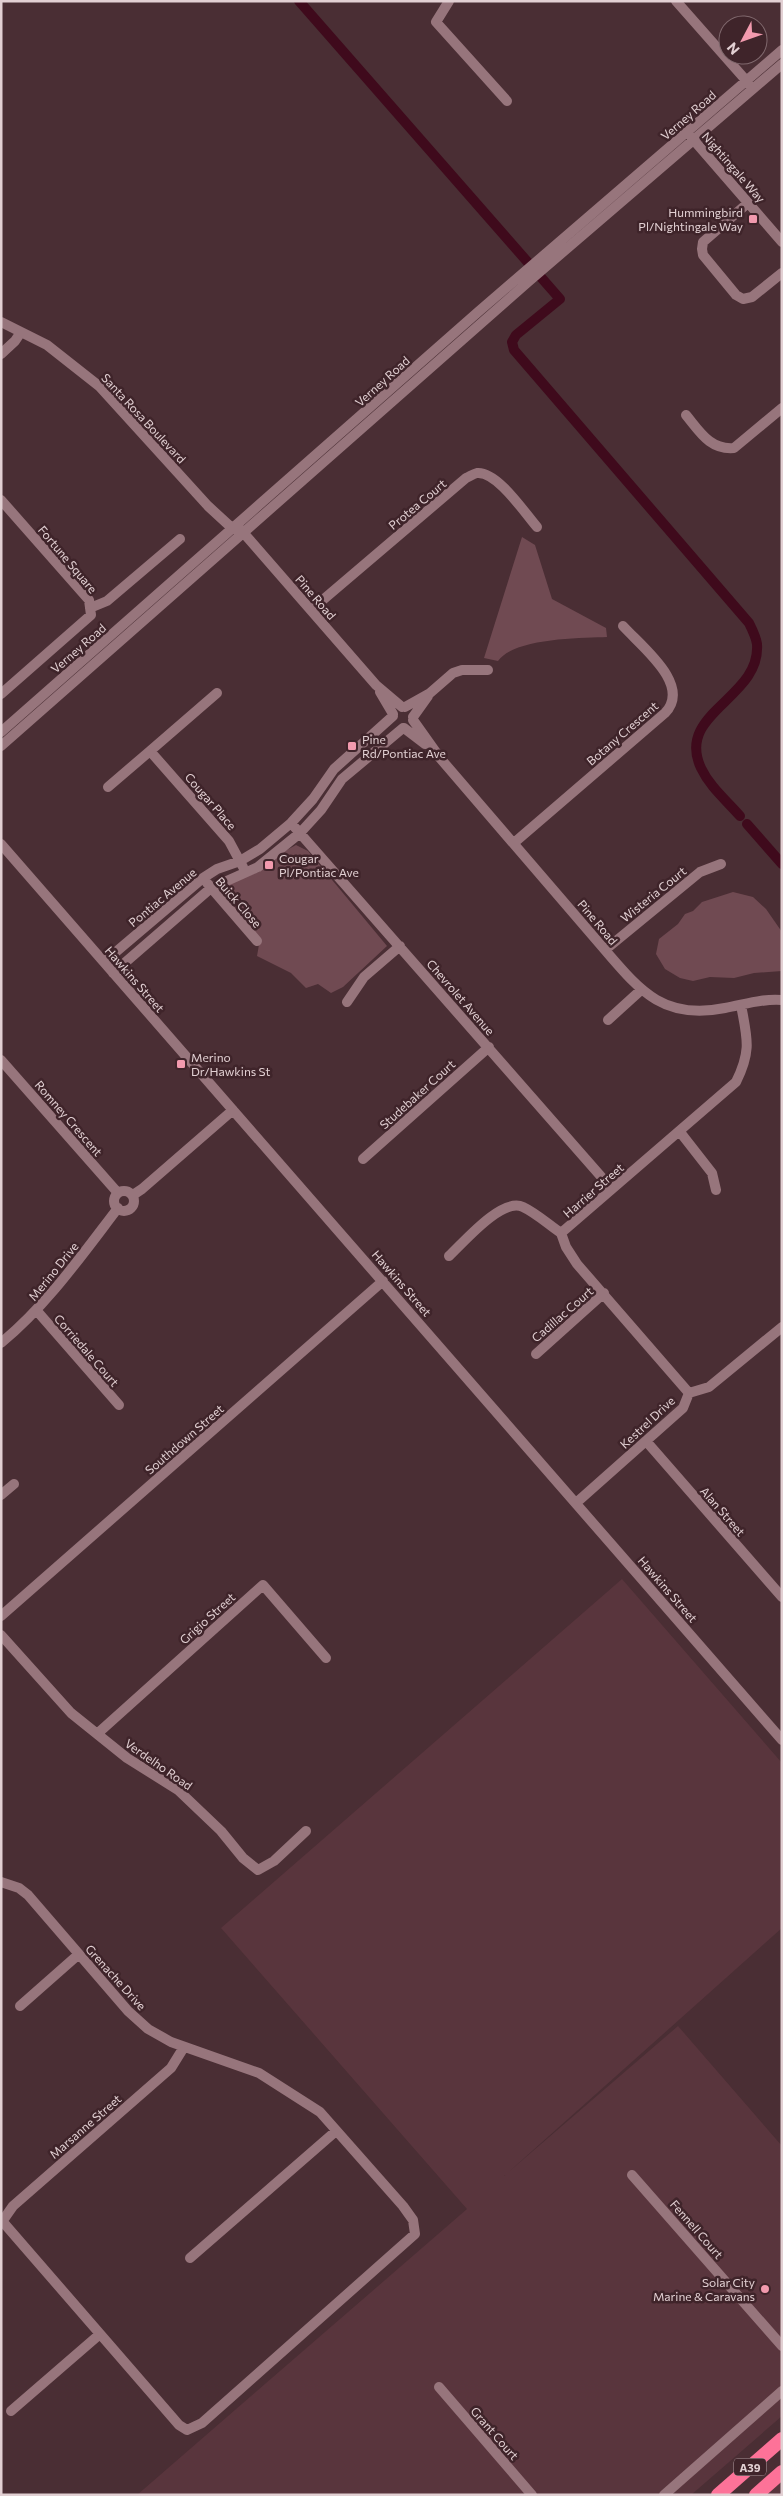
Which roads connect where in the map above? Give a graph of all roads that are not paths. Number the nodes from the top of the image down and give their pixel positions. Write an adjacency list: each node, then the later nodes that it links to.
1 (448, 1): 6 (street)
2 (676, 1): 5 (street)
3 (782, 50): 5 (street, Verney Road)
4 (782, 64): 5 (street, Verney Road)
5 (750, 84): 7 (street, Verney Road)
6 (507, 101)
7 (690, 136): 8 (street, Nightingale Way); 18 (street, Verney Road)
8 (748, 203): 9 (street, Nightingale Way); 10 (street)
9 (782, 242)
10 (782, 273)
11 (1, 322): 12 (street, Santa Rosa Boulevard)
12 (21, 332): 13 (street); 18 (street, Santa Rosa Boulevard)
13 (1, 354)
14 (782, 408): 15 (street)
15 (686, 415)
16 (1, 500): 20 (street, Fortune Square)
17 (537, 526): 21 (street, Protea Court)
18 (238, 529): 21 (street, Pine Road); 32 (street, Verney Road); 33 (street, Verney Road)
19 (180, 539): 20 (street)
20 (90, 608): 27 (street, Fortune Square)
21 (311, 610): 24 (street, Pine Road)
22 (623, 626): 39 (street, Botany Crescent)
23 (488, 670): 26 (street)
24 (376, 685): 28 (street, Pine Road); 29 (street, Pine Road)
25 (217, 693): 34 (street)
26 (430, 693): 28 (street); 30 (street)
27 (1, 694)
28 (404, 707): 29 (street); 30 (street)
29 (393, 715): 31 (street); 37 (street, Pontiac Avenue)
30 (413, 718): 31 (street); 35 (street, Pine Road)
31 (403, 728): 35 (street, Pine Road); 38 (street, Pontiac Avenue)
32 (1, 732)
33 (1, 746)
34 (150, 751): 36 (street); 41 (street, Cougar Place)
35 (440, 758): 39 (street, Pine Road)
36 (108, 787)
37 (291, 823): 38 (street, Chevrolet Avenue); 41 (street, Pontiac Avenue)
38 (300, 833): 43 (street, Pontiac Avenue); 47 (street, Chevrolet Avenue)
39 (514, 842): 48 (street, Pine Road)
40 (1, 844): 49 (street, Hawkins Street)
41 (240, 861): 43 (street, Cougar Place); 44 (street, Pontiac Avenue)
42 (721, 864): 48 (street, Wisteria Court)
43 (246, 873): 45 (street, Pontiac Avenue)
44 (202, 878): 45 (street, Buick Close); 49 (street, Pontiac Avenue)
45 (211, 888): 46 (street, Buick Close); 50 (street, Pontiac Avenue)
46 (256, 941)
47 (400, 946): 53 (street); 56 (street, Chevrolet Avenue)
48 (605, 950): 51 (street, Pine Road)
49 (104, 962): 50 (street, Hawkins Street)
50 (113, 972): 58 (street, Hawkins Street)
51 (641, 990): 54 (street, Pine Road); 55 (street)
52 (782, 1000): 54 (street, Pine Road)
53 (347, 1002)
54 (741, 1005): 59 (street, Harrier Street)
55 (608, 1020)
56 (489, 1047): 60 (street, Studebaker Court); 61 (street, Chevrolet Avenue)
57 (1, 1060): 63 (street, Romney Crescent)
58 (233, 1110): 64 (street); 68 (street, Hawkins Street)
59 (680, 1132): 61 (street, Harrier Street); 62 (street)
60 (363, 1159)
61 (612, 1189): 66 (street, Harrier Street)
62 (716, 1190)
63 (118, 1193): 64 (street); 65 (street)
64 (133, 1195): 65 (street)
65 (118, 1208): 70 (street, Merino Drive)
66 (561, 1233): 67 (street); 69 (street, Harrier Street)
67 (449, 1256)
68 (384, 1281): 79 (street, Hawkins Street); 81 (street, Southdown Street)
69 (604, 1293): 73 (street, Cadillac Court); 74 (street, Harrier Street)
70 (36, 1311): 72 (street, Merino Drive); 75 (street, Corriedale Court)
71 (782, 1327): 74 (street, Kestrel Drive)
72 (1, 1344)
73 (536, 1354)
74 (689, 1393): 76 (street, Kestrel Drive)
75 (119, 1405)
76 (646, 1441): 79 (street, Kestrel Drive); 80 (street, Alan Street)
77 (14, 1484): 78 (street)
78 (1, 1495)
79 (576, 1503): 85 (street, Hawkins Street)
80 (782, 1597)
81 (1, 1616)
82 (1, 1635): 84 (street, Verdelho Road)
83 (326, 1658): 84 (street, Grigio Street)
84 (97, 1734): 86 (street, Verdelho Road)
85 (782, 1740)
86 (306, 1831)
87 (1, 1882): 88 (street, Grenache Drive)
88 (79, 1954): 89 (street); 90 (street, Grenache Drive)
89 (20, 2006)
90 (184, 2047): 91 (street, Grenache Drive); 93 (street, Marsanne Street)
91 (336, 2131): 94 (street); 95 (street, Grenache Drive)
92 (632, 2175): 96 (street, Fennell Court)
93 (2, 2222): 95 (street)
94 (190, 2258)
95 (100, 2334): 99 (street)
96 (782, 2346)
97 (439, 2387): 102 (street, Grant Court)
98 (782, 2391): 103 (street)
99 (11, 2411)
100 (782, 2439): 104 (highway, A39)
101 (782, 2472): 105 (highway, A39)
102 (532, 2495)
103 (664, 2495)
104 (718, 2495)
105 (756, 2495)

